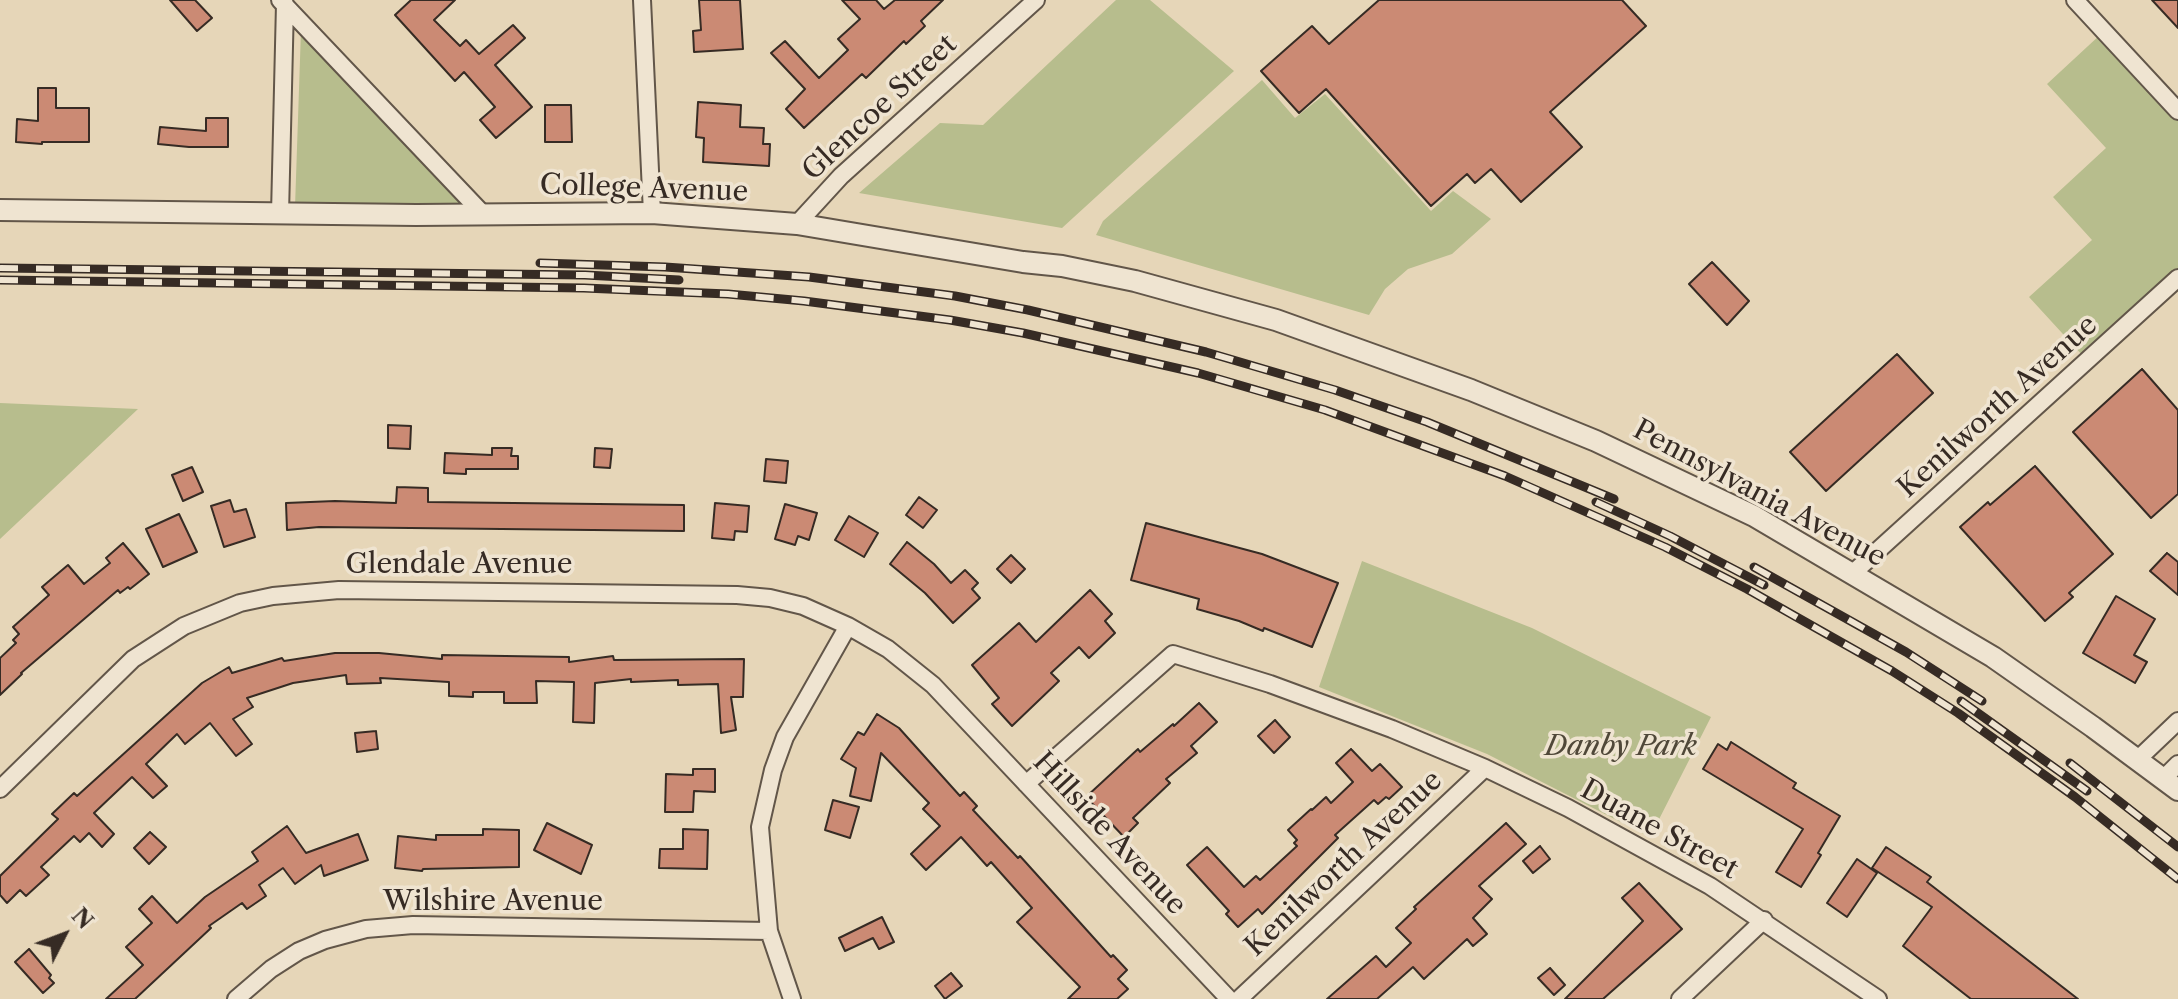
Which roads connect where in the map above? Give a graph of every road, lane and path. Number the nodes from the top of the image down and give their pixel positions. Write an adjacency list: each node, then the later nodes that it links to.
1 (642, 0): 8 (street)
2 (1036, 0): 10 (street, Glencoe Street)
3 (2075, 0): 5 (street)
4 (282, 2): 7 (street); 9 (street)
5 (2178, 111)
6 (0, 210): 9 (street, College Avenue)
7 (482, 213): 8 (street, College Avenue); 9 (street, College Avenue)
8 (652, 213): 10 (street, College Avenue)
9 (280, 214)
10 (797, 224): 12 (street, College Avenue)
11 (2178, 278): 13 (street, Kenilworth Avenue)
12 (1276, 320): 13 (street, Pennsylvania Avenue)
13 (1853, 573): 17 (street, Pennsylvania Avenue)
14 (848, 626): 15 (street, Glendale Avenue); 22 (street, Glendale Avenue); 24 (street)
15 (952, 706): 20 (street, Hillside Avenue)
16 (2178, 721): 17 (street)
17 (2137, 760): 21 (street, Pennsylvania Avenue)
18 (2178, 764): 21 (street)
19 (1485, 768): 20 (street, Duane Street); 23 (street, Duane Street); 28 (street, Kenilworth Avenue)
20 (1026, 784): 27 (street, Hillside Avenue)
21 (2170, 785)
22 (0, 789)
23 (1764, 920): 29 (street); 30 (street, Duane Street)
24 (769, 931): 25 (street, Wilshire Avenue); 26 (street)
25 (236, 999)
26 (792, 999)
27 (1229, 999)
28 (1239, 999)
29 (1680, 999)
30 (1878, 999)

